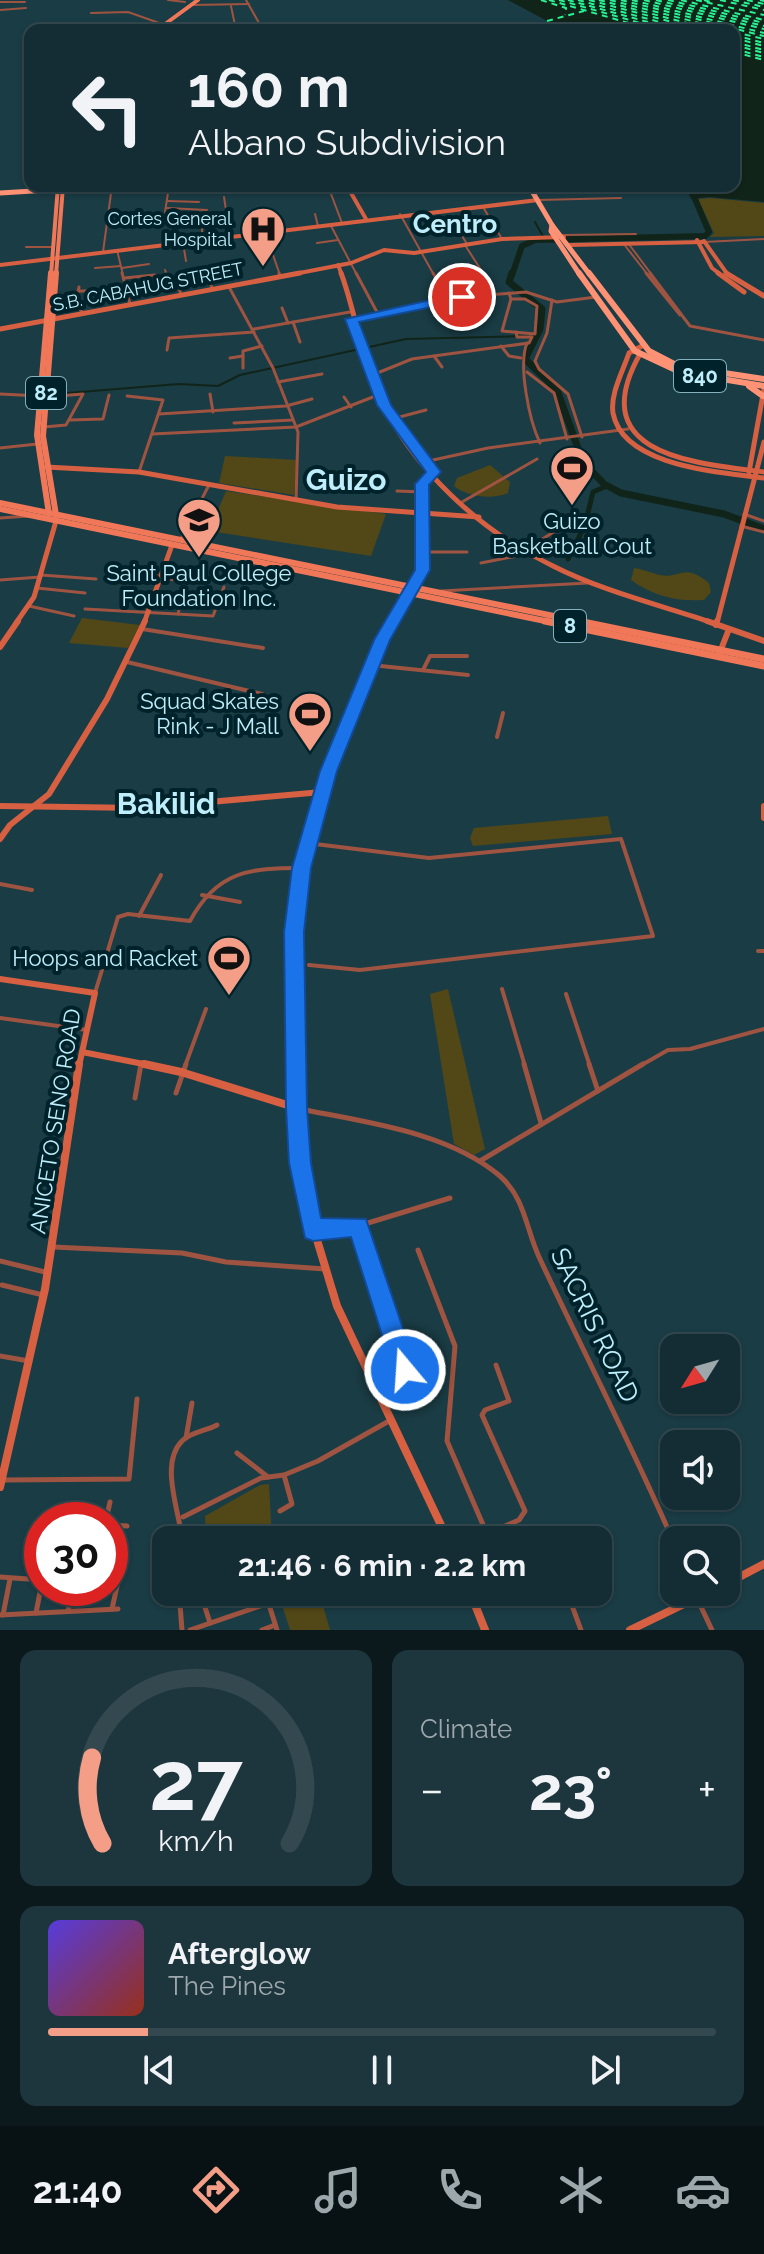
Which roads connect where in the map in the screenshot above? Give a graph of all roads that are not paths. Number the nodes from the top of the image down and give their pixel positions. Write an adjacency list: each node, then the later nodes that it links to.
1 (168, 0): 4 (street)
2 (0, 2): 3 (street)
3 (25, 2)
4 (189, 2): 6 (street); 10 (main road); 10 (main road); 11 (main road)
5 (247, 2): 6 (street); 14 (street)
6 (231, 6): 13 (street)
7 (26, 8): 8 (street)
8 (0, 10)
9 (91, 13): 10 (street)
10 (164, 22): 12 (main road)
11 (162, 24)
12 (162, 24)
13 (235, 24)
14 (260, 24)
15 (24, 191): 22 (highway)
16 (61, 192): 40 (main road, 82)
17 (113, 192): 57 (street)
18 (169, 192): 26 (street)
19 (330, 192): 36 (street)
20 (350, 192): 35 (street)
21 (533, 192): 25 (highway, 840)
22 (0, 193)
23 (224, 197): 42 (street)
24 (621, 198): 25 (street)
25 (538, 200): 28 (street); 45 (highway, 840)
26 (168, 201): 27 (street); 29 (street)
27 (199, 202)
28 (481, 205): 32 (street); 44 (street)
29 (167, 208): 30 (street); 34 (street)
30 (207, 210)
31 (315, 214): 39 (street)
32 (400, 214): 35 (street); 58 (street)
33 (202, 216): 47 (street)
34 (164, 219)
35 (366, 219): 36 (street)
36 (342, 223): 38 (street)
37 (454, 223): 53 (street)
38 (330, 224): 39 (street); 48 (street)
39 (318, 226): 41 (street)
40 (56, 229): 55 (main road, 82); 59 (main road, 82)
41 (265, 232): 42 (street); 71 (street)
42 (230, 236): 47 (street)
43 (635, 237): 45 (street, S.B. CABAHUG STREET); 49 (street); 52 (street)
44 (502, 239): 45 (street, S.B. CABAHUG STREET); 53 (street, S.B. CABAHUG STREET)
45 (559, 239): 52 (street); 78 (highway, 840); 101 (highway, 840)
46 (764, 239): 49 (street)
47 (202, 240): 50 (street)
48 (338, 240): 51 (street); 61 (street)
49 (701, 241): 79 (street)
50 (183, 243): 56 (street); 60 (street)
51 (317, 243)
52 (625, 243): 96 (street)
53 (466, 245): 58 (street, S.B. CABAHUG STREET); 69 (street)
54 (26, 247): 55 (street)
55 (52, 247): 59 (main road, 82)
56 (117, 250): 57 (street); 65 (street)
57 (103, 252): 59 (street)
58 (421, 252): 61 (street, S.B. CABAHUG STREET); 81 (street)
59 (54, 258): 63 (street); 90 (main road, 82)
60 (186, 261)
61 (350, 263): 64 (street, S.B. CABAHUG STREET); 88 (street)
62 (149, 264): 65 (street)
63 (0, 265)
64 (338, 265): 71 (street, S.B. CABAHUG STREET); 86 (street)
65 (121, 267): 66 (street); 72 (street)
66 (95, 268)
67 (206, 268): 74 (street)
68 (165, 270): 77 (street)
69 (483, 273)
70 (155, 275): 72 (street)
71 (280, 276): 73 (street, S.B. CABAHUG STREET)
72 (124, 278): 84 (street)
73 (228, 286): 74 (street, S.B. CABAHUG STREET); 94 (street)
74 (212, 288): 77 (street, S.B. CABAHUG STREET)
75 (97, 291): 87 (street)
76 (509, 293): 80 (street); 81 (street); 82 (street)
77 (181, 294): 84 (street, S.B. CABAHUG STREET)
78 (596, 297): 82 (street); 102 (highway, 840)
79 (764, 298)
80 (511, 299): 95 (street); 95 (street)
81 (448, 300): 83 (street)
82 (552, 300): 142 (street)
83 (432, 303): 88 (street); 91 (street)
84 (130, 304): 87 (street, S.B. CABAHUG STREET)
85 (282, 308): 92 (street)
86 (350, 312): 89 (street); 92 (street)
87 (83, 313): 90 (street, S.B. CABAHUG STREET)
88 (378, 314): 89 (street)
89 (352, 319): 113 (street)
90 (48, 320): 93 (street, S.B. CABAHUG STREET); 122 (main road, 82)
91 (464, 320)
92 (291, 322): 94 (street); 97 (street)
93 (0, 329)
94 (254, 330): 99 (street); 103 (street)
95 (516, 334): 98 (street)
96 (764, 340)
97 (300, 342)
98 (527, 343): 100 (street); 108 (street)
99 (262, 346): 105 (street); 115 (street)
100 (501, 346): 106 (street); 108 (street)
101 (642, 346): 102 (street); 114 (highway, 840)
102 (633, 349): 104 (highway, 840); 139 (street)
103 (167, 350)
104 (640, 354): 116 (highway, 840); 138 (street)
105 (243, 356): 107 (street); 110 (street)
106 (434, 356): 109 (street); 113 (street)
107 (230, 358)
108 (521, 358): 111 (street)
109 (442, 367)
110 (243, 368)
111 (527, 372): 143 (street); 145 (street)
112 (322, 374): 115 (street)
113 (370, 376): 121 (street)
114 (764, 376)
115 (278, 382): 127 (street)
116 (745, 383): 117 (highway, 840); 124 (highway)
117 (764, 387): 124 (street)
118 (0, 394): 122 (street)
119 (210, 394): 130 (street)
120 (109, 395): 133 (street)
121 (378, 395): 128 (street); 132 (street)
122 (44, 396): 133 (street); 136 (main road, 82); 146 (main road, 82)
123 (127, 396): 131 (street)
124 (763, 396): 141 (street)
125 (344, 397): 128 (street)
126 (312, 399): 127 (street)
127 (286, 406): 130 (street); 134 (street)
128 (351, 407): 137 (street)
129 (426, 410): 132 (street)
130 (213, 412): 131 (street)
131 (159, 414): 140 (street)
132 (392, 419): 149 (street)
133 (70, 420): 136 (street)
134 (293, 420): 135 (street); 137 (street)
135 (234, 423)
136 (44, 427): 150 (main road, 82)
137 (296, 427): 140 (street); 158 (street)
138 (628, 429): 139 (street); 153 (street)
139 (620, 430): 142 (street); 153 (street)
140 (152, 434): 151 (street)
141 (755, 437): 144 (street); 153 (street)
142 (580, 438): 143 (street)
143 (569, 440): 145 (street)
144 (764, 440): 153 (street)
145 (540, 443): 149 (street)
146 (37, 444): 147 (street); 150 (main road, 82)
147 (0, 448)
148 (537, 459): 159 (street)
149 (424, 462): 152 (street)
150 (43, 467): 151 (street); 157 (main road, 82); 160 (main road, 82)
151 (139, 472): 154 (street)
152 (433, 472): 156 (street); 159 (street)
153 (756, 475): 169 (street)
154 (209, 483): 158 (street); 173 (street)
155 (397, 491): 156 (street)
156 (423, 492): 164 (street)
157 (47, 496): 163 (main road); 167 (main road, 82)
158 (296, 500): 164 (street)
159 (462, 502): 165 (street)
160 (55, 504): 167 (main road, 82); 168 (main road)
161 (0, 506): 163 (main road, 8); 172 (main road, 8)
162 (577, 511): 177 (street)
163 (29, 512): 166 (street); 167 (main road, 8)
164 (425, 515): 165 (street); 175 (street)
165 (479, 517): 177 (street)
166 (0, 518)
167 (52, 519): 168 (main road, 8); 179 (street)
168 (69, 519): 172 (main road, 8)
169 (743, 520): 170 (street); 171 (street); 196 (street)
170 (764, 521)
171 (764, 532)
172 (158, 538): 173 (main road, 8); 174 (main road, 8)
173 (181, 539): 187 (main road, 8)
174 (172, 545): 180 (street); 187 (main road, 8)
175 (424, 552): 176 (street); 187 (street)
176 (467, 552)
177 (525, 553): 178 (street); 184 (street)
178 (481, 563)
179 (41, 576): 181 (street); 182 (street); 186 (street)
180 (161, 578): 183 (street); 193 (street)
181 (96, 579)
182 (0, 580)
183 (184, 581)
184 (594, 583): 188 (street); 196 (street)
185 (224, 587): 194 (street)
186 (37, 588): 189 (street); 191 (street)
187 (413, 591): 188 (main road, 8); 202 (main road, 8); 206 (street)
188 (433, 592): 202 (main road, 8)
189 (85, 593)
190 (183, 593): 194 (street)
191 (29, 606): 195 (street); 200 (street)
192 (85, 609): 193 (street)
193 (148, 613): 194 (street); 197 (street)
194 (178, 614)
195 (74, 616)
196 (716, 625): 198 (street)
197 (142, 629): 201 (street); 205 (street)
198 (729, 629): 199 (street); 202 (street)
199 (764, 641)
200 (0, 647)
201 (263, 648)
202 (719, 653): 204 (main road, 8); 207 (main road, 8)
203 (467, 656): 208 (street)
204 (764, 659)
205 (127, 662): 210 (street); 216 (street)
206 (371, 665): 208 (street); 213 (street)
207 (764, 666)
208 (422, 671): 209 (street)
209 (468, 675)
210 (262, 694)
211 (503, 713): 212 (street)
212 (497, 737)
213 (322, 792): 216 (street); 219 (street)
214 (0, 806): 216 (street)
215 (764, 806): 217 (street)
216 (29, 809): 218 (street)
217 (764, 818)
218 (0, 839)
219 (307, 843): 220 (street); 227 (street)
220 (302, 868): 224 (street); 242 (street)
221 (161, 875): 226 (street)
222 (0, 884): 223 (street)
223 (32, 890)
224 (202, 895): 225 (street); 226 (street)
225 (240, 902)
226 (139, 916): 230 (street, ANICETO SENO ROAD)
227 (309, 965)
228 (0, 979): 230 (street)
229 (502, 989): 243 (street)
230 (95, 993): 235 (street, ANICETO SENO ROAD)
231 (566, 994): 239 (street)
232 (206, 1009): 238 (street)
233 (0, 1018): 235 (street)
234 (764, 1029): 239 (street)
235 (87, 1030): 236 (street, ANICETO SENO ROAD)
236 (82, 1052): 237 (street); 248 (street, ANICETO SENO ROAD)
237 (141, 1064): 238 (street); 241 (street)
238 (181, 1072): 240 (street); 242 (street)
239 (598, 1091): 243 (street)
240 (176, 1093)
241 (135, 1098)
242 (297, 1108): 244 (street, SACRIS ROAD); 247 (street)
243 (541, 1123): 244 (street)
244 (480, 1161): 274 (street, SACRIS ROAD)
245 (450, 1198): 246 (street)
246 (358, 1226): 247 (street); 260 (street)
247 (313, 1231): 251 (street)
248 (52, 1247): 251 (street); 252 (street, ANICETO SENO ROAD)
249 (418, 1250): 272 (street)
250 (0, 1261): 252 (street)
251 (325, 1269): 260 (street)
252 (48, 1273): 254 (street, ANICETO SENO ROAD)
253 (2, 1285): 254 (street)
254 (43, 1295): 256 (street, ANICETO SENO ROAD)
255 (0, 1356): 256 (street)
256 (31, 1362): 267 (street, ANICETO SENO ROAD)
257 (496, 1365): 273 (street)
258 (137, 1399): 267 (street)
259 (192, 1403): 263 (street)
260 (385, 1405): 261 (street)
261 (391, 1419): 265 (street); 271 (street)
262 (217, 1425): 263 (street)
263 (186, 1438): 269 (street)
264 (237, 1453): 266 (street)
265 (284, 1475): 266 (street); 268 (street)
266 (268, 1477): 269 (street)
267 (1, 1484)
268 (280, 1511)
269 (183, 1517): 270 (street)
270 (183, 1526)
271 (441, 1526)
272 (484, 1526)
273 (505, 1526)
274 (667, 1526)
275 (764, 1564): 277 (street)
276 (0, 1577): 279 (street)
277 (740, 1577)
278 (10, 1579): 293 (street)
279 (24, 1579)
280 (37, 1606): 292 (street)
281 (69, 1606): 291 (street)
282 (115, 1606): 291 (street)
283 (180, 1606): 296 (street)
284 (205, 1606): 294 (street)
285 (260, 1606): 294 (street)
286 (270, 1606): 295 (street)
287 (476, 1606): 299 (street)
288 (572, 1606): 300 (street)
289 (675, 1606): 301 (street)
290 (700, 1606): 302 (street)
291 (68, 1611): 292 (street)
292 (36, 1613): 293 (street)
293 (1, 1615)
294 (210, 1623): 297 (street)
295 (276, 1628): 298 (street)
296 (182, 1630)
297 (190, 1630)
298 (262, 1630)
299 (485, 1630)
300 (581, 1630)
301 (630, 1630)
302 (712, 1630)

